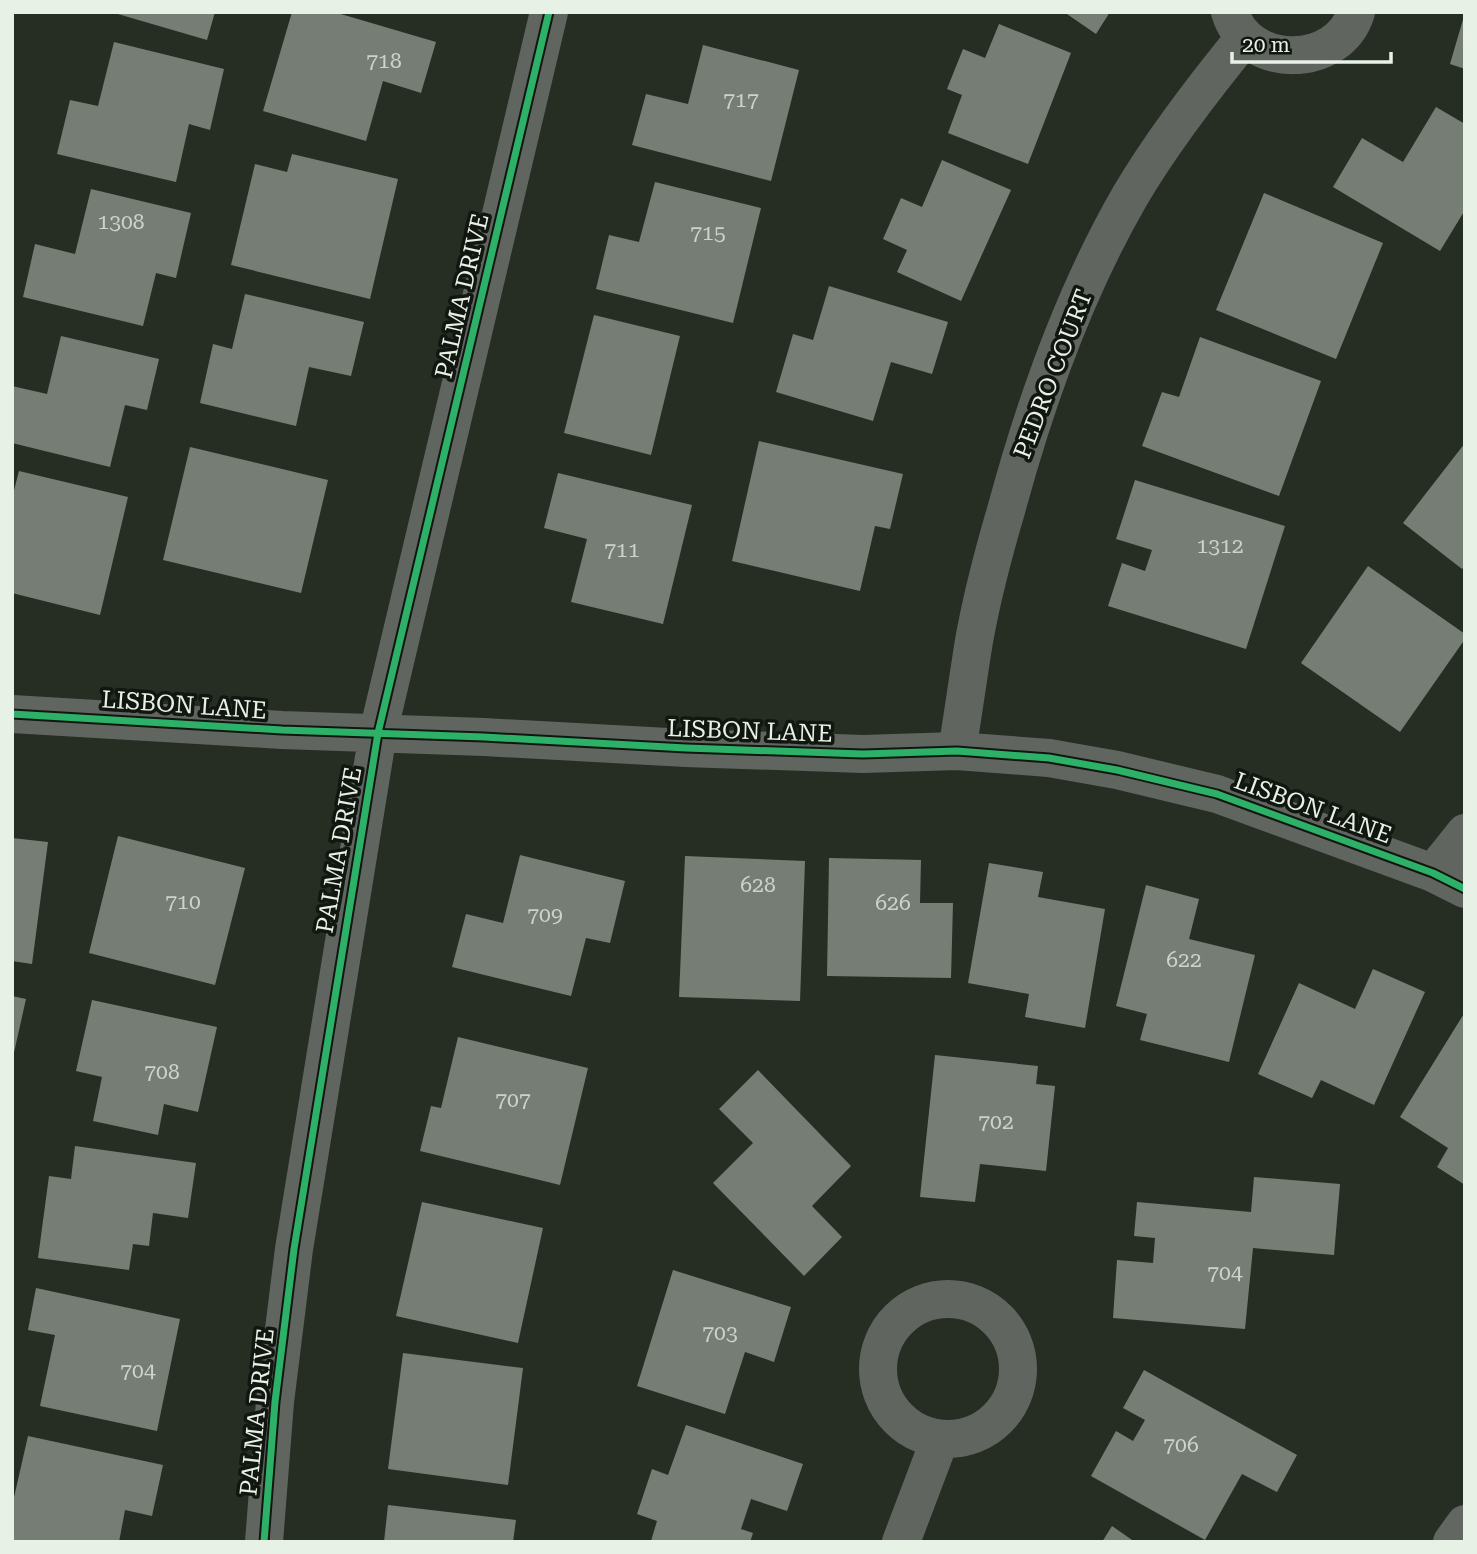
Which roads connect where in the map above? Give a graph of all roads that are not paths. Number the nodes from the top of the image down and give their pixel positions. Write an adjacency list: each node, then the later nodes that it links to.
1 (549, 12): 5 (street, PALMA DRIVE)
2 (1356, 12): 3 (street, PEDRO COURT)
3 (1238, 24): 6 (street, PEDRO COURT)
4 (12, 714): 5 (street, LISBON LANE)
5 (378, 733): 6 (street, LISBON LANE); 11 (street, PALMA DRIVE)
6 (957, 751): 8 (street, LISBON LANE)
7 (1465, 833): 8 (street)
8 (1449, 881)
9 (940, 1439): 12 (street)
10 (1465, 1524): 13 (street)
11 (264, 1542)
12 (901, 1542)
13 (1452, 1542)

